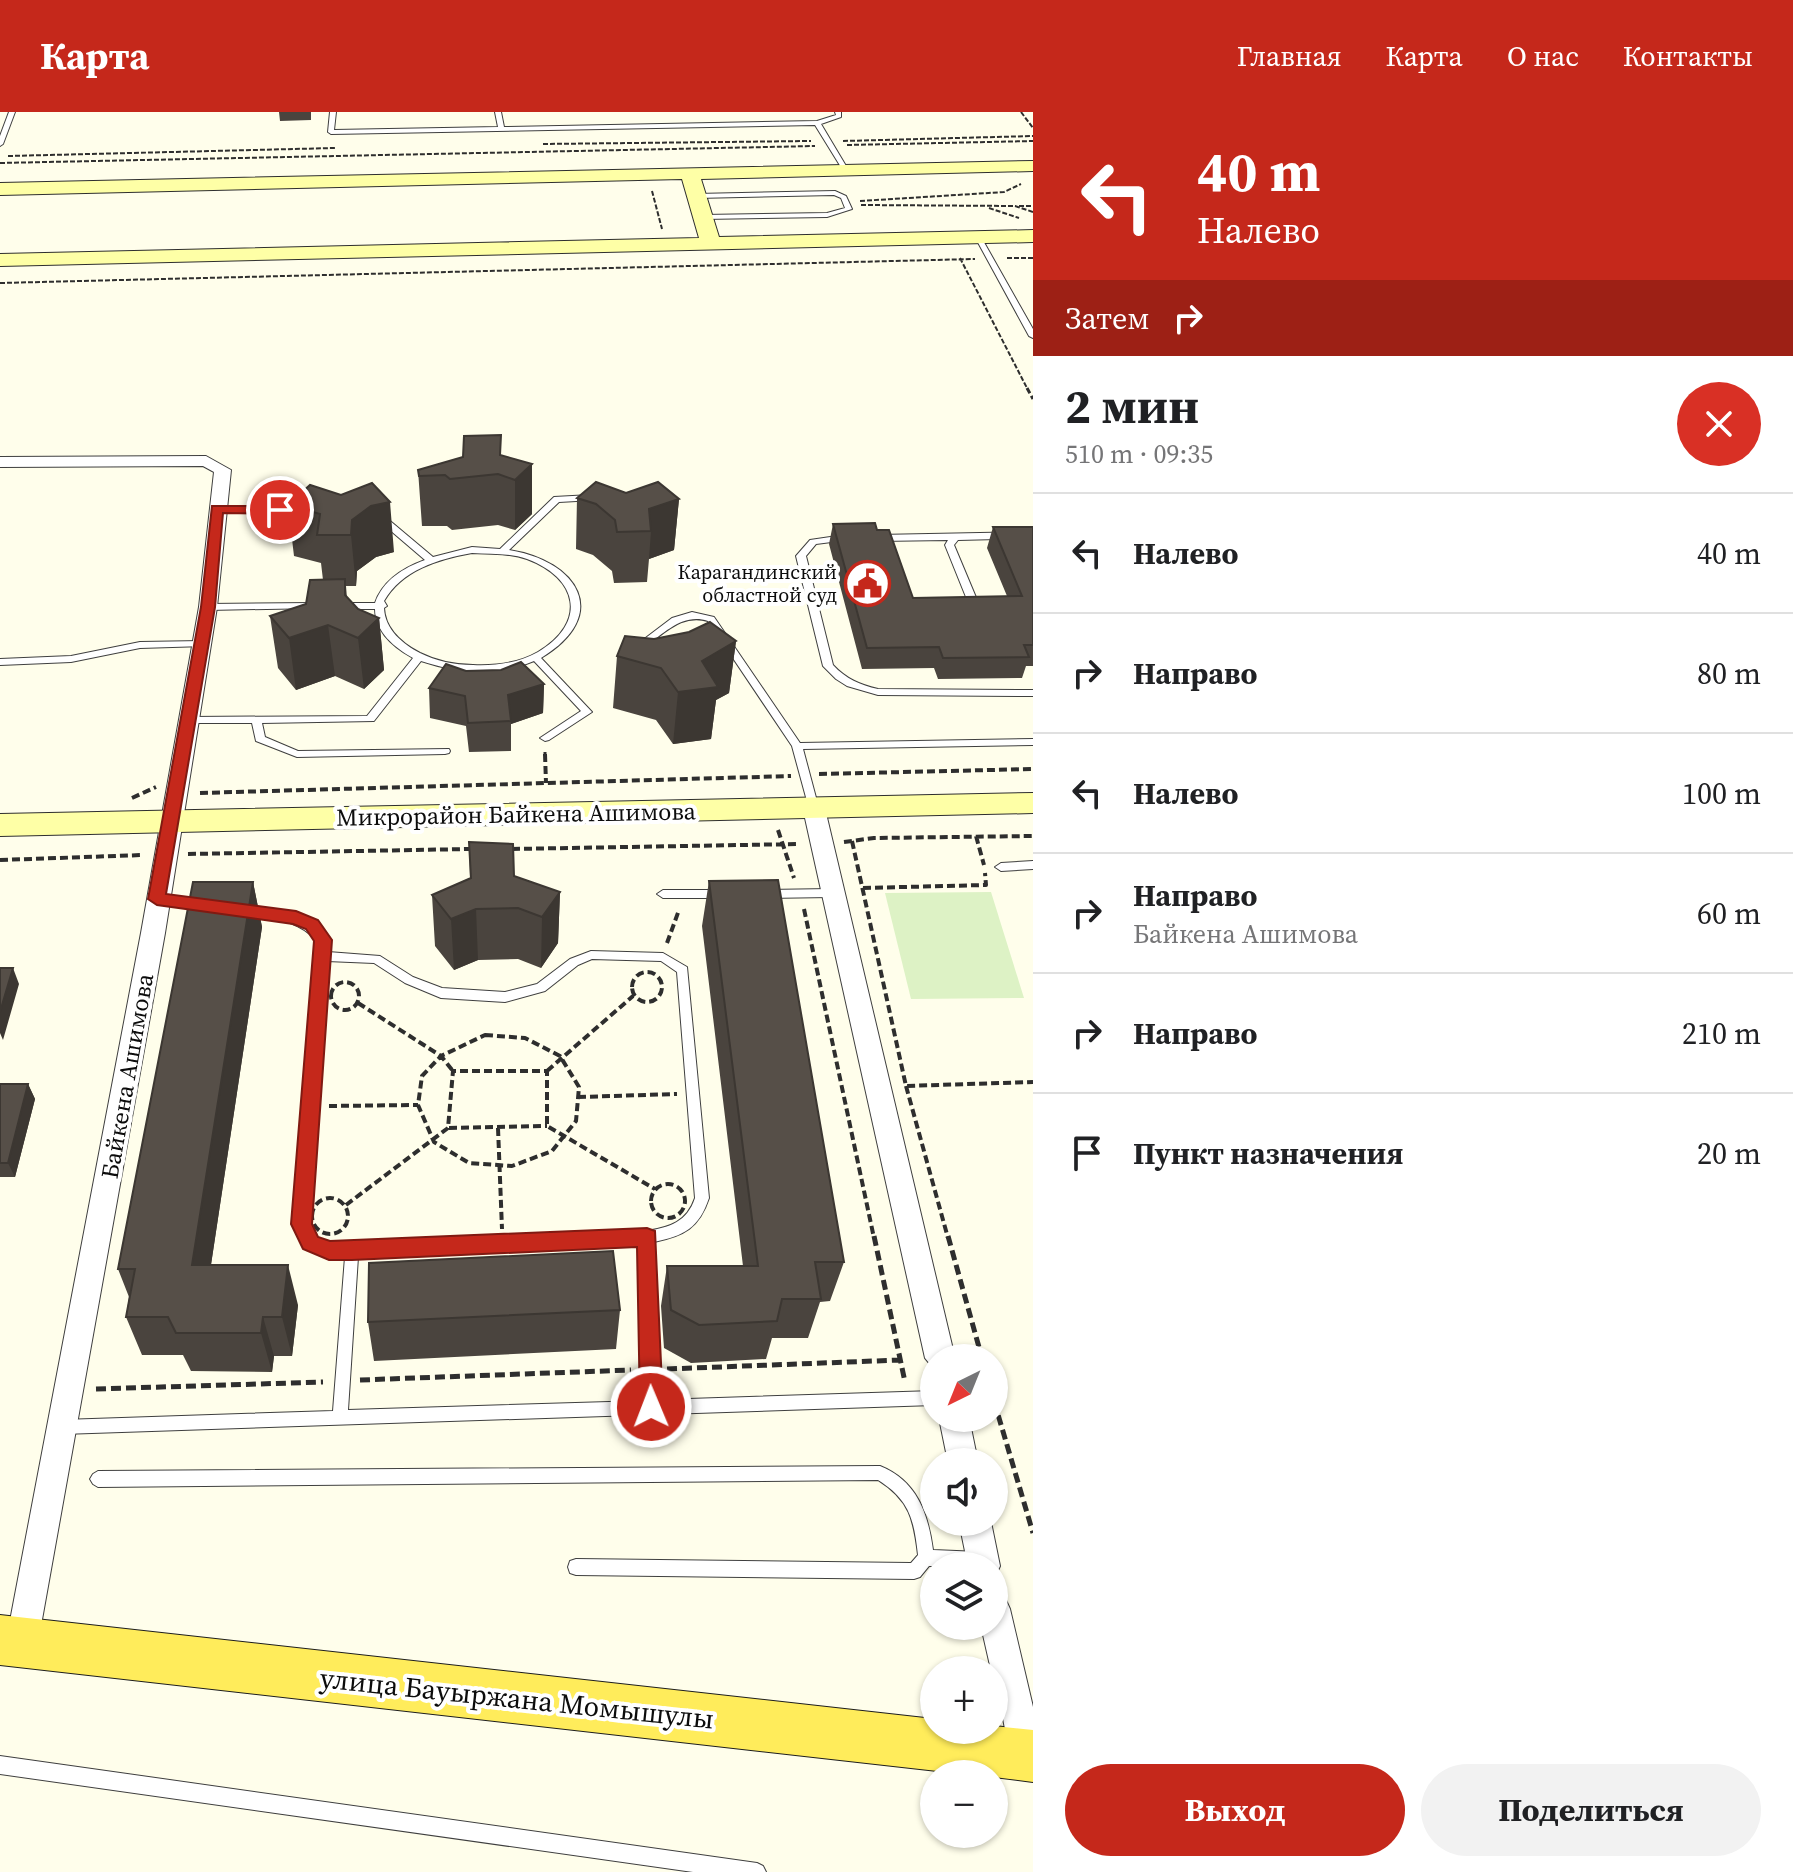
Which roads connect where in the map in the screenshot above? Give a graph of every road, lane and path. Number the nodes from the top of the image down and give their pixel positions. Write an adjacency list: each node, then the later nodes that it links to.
1 (12, 112): 13 (lane)
2 (333, 112): 8 (lane)
3 (498, 112): 8 (lane)
4 (838, 112): 6 (lane)
5 (1021, 112): 7 (path)
6 (817, 123): 8 (lane); 12 (lane)
7 (1033, 128)
8 (501, 129)
9 (1033, 136): 12 (path)
10 (1033, 141): 12 (path)
11 (637, 143): 12 (path); 14 (path); 16 (path)
12 (829, 143): 16 (path); 19 (lane)
13 (0, 144)
14 (531, 144)
15 (345, 148): 17 (path)
16 (640, 149): 18 (path); 22 (path)
17 (0, 156)
18 (0, 163)
19 (846, 171): 20 (main road); 21 (main road)
20 (690, 174): 22 (main road); 24 (main road)
21 (1031, 175): 25 (path)
22 (648, 176): 23 (main road); 35 (path)
23 (0, 189)
24 (696, 196): 25 (lane); 30 (main road)
25 (846, 203): 26 (path); 30 (lane)
26 (983, 206): 27 (path); 31 (path)
27 (1015, 206): 28 (path); 29 (path)
28 (1033, 206)
29 (1033, 212)
30 (703, 217): 34 (main road)
31 (1027, 227): 32 (main road)
32 (978, 237): 33 (main road); 38 (lane)
33 (944, 238): 34 (main road); 36 (path)
34 (711, 244): 35 (main road)
35 (666, 245): 39 (main road)
36 (960, 258): 38 (path); 40 (path); 42 (path)
37 (1033, 258): 38 (path)
38 (992, 259): 41 (lane)
39 (0, 260)
40 (0, 283)
41 (1033, 336)
42 (1033, 399)
43 (0, 462): 45 (street, Байкена Ашимова)
44 (601, 498): 52 (lane)
45 (217, 509): 46 (lane); 57 (street, Байкена Ашимова)
46 (311, 510)
47 (374, 511): 53 (lane)
48 (1033, 535): 49 (lane)
49 (955, 537): 51 (lane); 58 (lane)
50 (854, 538): 64 (lane)
51 (868, 538)
52 (503, 551): 53 (lane); 62 (lane)
53 (430, 559): 56 (lane)
54 (318, 606): 57 (lane)
55 (334, 606): 56 (lane)
56 (382, 606): 61 (lane)
57 (208, 607): 60 (street, Байкена Ашимова)
58 (975, 607)
59 (644, 643): 69 (lane)
60 (202, 644): 63 (lane); 65 (street, Байкена Ашимова)
61 (420, 656): 62 (lane); 66 (lane)
62 (535, 657): 67 (lane)
63 (0, 662)
64 (1033, 693)
65 (189, 720): 66 (lane); 74 (street, Байкена Ашимова)
66 (256, 720): 70 (lane)
67 (545, 738): 73 (path)
68 (1033, 742): 69 (lane)
69 (797, 746): 72 (lane)
70 (445, 751)
71 (1033, 769): 72 (path)
72 (805, 775): 73 (path); 77 (lane)
73 (546, 783): 74 (path)
74 (176, 786): 75 (path); 78 (street, Байкена Ашимова)
75 (120, 798)
76 (1033, 803): 77 (main road, Микрорайон Байкена Ашимова)
77 (814, 809): 78 (main road, Микрорайон Байкена Ашимова); 83 (street)
78 (170, 821): 79 (main road, Микрорайон Байкена Ашимова); 87 (street, Байкена Ашимова)
79 (0, 825)
80 (976, 836): 81 (path); 82 (path); 91 (path)
81 (1033, 836)
82 (852, 841): 83 (path); 91 (path)
83 (822, 844): 84 (path); 92 (street)
84 (781, 845): 86 (path); 97 (path)
85 (483, 849): 87 (path)
86 (499, 849)
87 (164, 854): 88 (path); 98 (street, Байкена Ашимова)
88 (0, 860)
89 (1033, 865): 90 (lane)
90 (1001, 867)
91 (863, 888): 110 (path)
92 (831, 893): 97 (lane); 126 (street)
93 (663, 894): 94 (lane)
94 (684, 894): 95 (lane); 102 (path)
95 (728, 894)
96 (757, 894): 97 (lane)
97 (801, 894): 128 (path)
98 (157, 899): 99 (lane); 131 (street, Байкена Ашимова)
99 (219, 907)
100 (234, 909): 101 (lane)
101 (323, 956): 102 (lane); 114 (lane)
102 (663, 957): 111 (lane)
103 (633, 996): 103 (path); 106 (path)
104 (358, 1003): 104 (path); 105 (path)
105 (441, 1056): 106 (path); 107 (path); 113 (path)
106 (560, 1056): 108 (path); 112 (path)
107 (453, 1071): 108 (path); 116 (path)
108 (547, 1071): 115 (path)
109 (1033, 1082): 110 (path)
110 (906, 1086): 127 (path)
111 (691, 1093): 112 (path); 123 (lane)
112 (578, 1097): 118 (path)
113 (418, 1105): 114 (path); 119 (path)
114 (311, 1106): 125 (lane)
115 (547, 1126): 117 (path); 118 (path)
116 (448, 1128): 117 (path); 119 (path)
117 (498, 1128): 120 (path)
118 (563, 1137): 120 (path); 121 (path)
119 (434, 1142): 120 (path); 122 (path)
120 (499, 1165): 124 (path)
121 (655, 1189): 121 (path)
122 (346, 1205): 122 (path)
123 (647, 1237): 124 (lane); 129 (lane)
124 (503, 1244): 125 (lane)
125 (352, 1251): 130 (lane)
126 (937, 1344)
127 (978, 1344)
128 (901, 1360): 129 (path); 132 (path)
129 (651, 1370): 130 (path); 134 (lane)
130 (343, 1381): 131 (path); 135 (lane)
131 (69, 1390): 136 (street, Байкена Ашимова)
132 (908, 1399): 133 (lane); 134 (lane)
133 (920, 1399)
134 (651, 1407): 135 (lane)
135 (340, 1416): 136 (lane)
136 (60, 1427): 144 (street, Байкена Ашимова)
137 (1003, 1432): 139 (path)
138 (98, 1479): 140 (lane)
139 (1033, 1533)
140 (925, 1552)
141 (920, 1564): 142 (lane)
142 (576, 1567)
143 (1002, 1640): 145 (street)
144 (11, 1641): 145 (main road, улица Бауыржана Момышулы)
145 (1030, 1756)
146 (0, 1765): 147 (lane)
147 (757, 1872)

